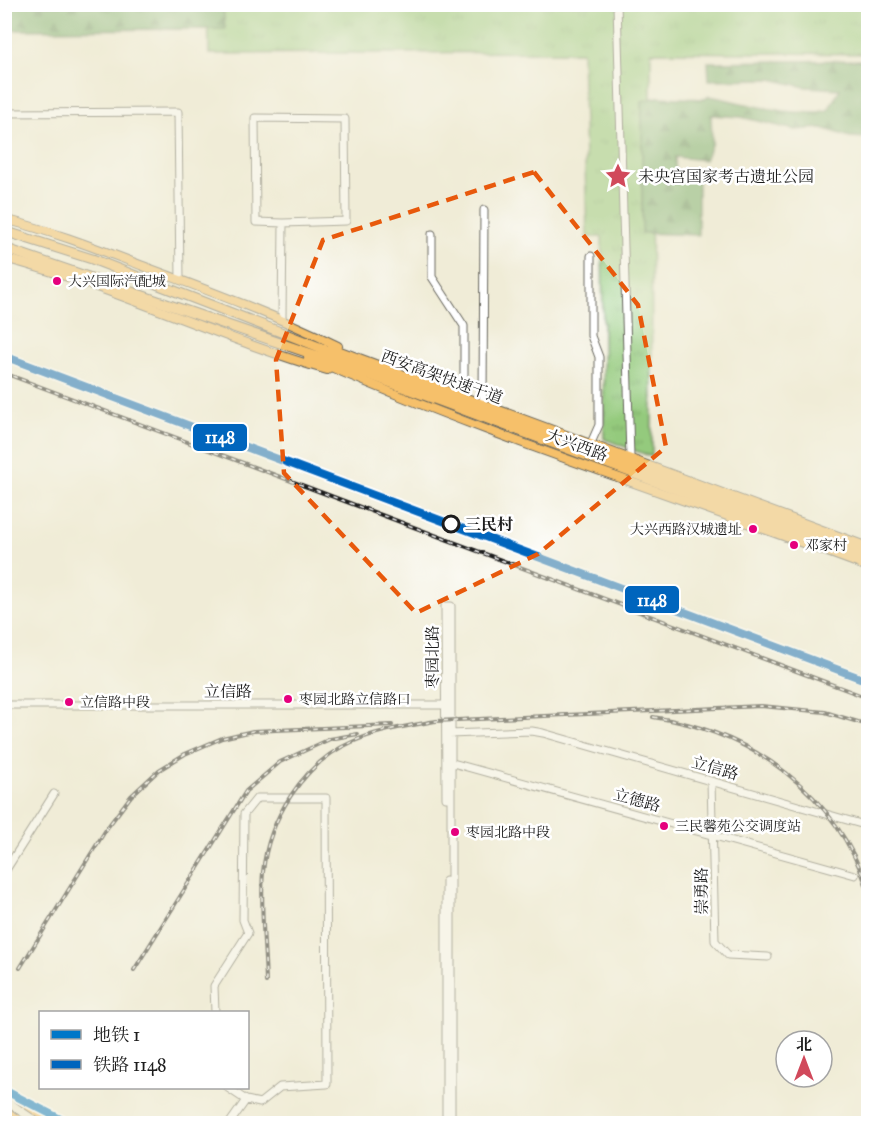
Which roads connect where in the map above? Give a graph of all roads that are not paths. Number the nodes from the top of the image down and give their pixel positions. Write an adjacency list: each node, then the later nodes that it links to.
1 (618, 4): 21 (street)
2 (4, 113): 11 (street)
3 (484, 210): 19 (street)
4 (4, 219): 11 (main road)
5 (283, 223): 5 (street); 12 (street)
6 (4, 231): 13 (highway, 西安高架快速干道)
7 (432, 234): 18 (street)
8 (4, 248): 14 (highway, 西安高架快速干道)
9 (591, 256): 20 (street)
10 (4, 258): 17 (main road)
11 (180, 280): 12 (main road)
12 (282, 318): 15 (main road)
13 (281, 332): 15 (main road, 大兴西路); 16 (highway, 西安高架快速干道)
14 (278, 343): 16 (highway, 西安高架快速干道); 17 (main road, 大兴西路)
15 (366, 359): 18 (main road, 大兴西路)
16 (375, 373): 22 (highway, 西安高架快速干道); 23 (highway, 西安高架快速干道)
17 (356, 378): 24 (main road, 大兴西路)
18 (464, 396): 19 (main road, 大兴西路)
19 (483, 403): 20 (main road, 大兴西路)
20 (591, 443): 21 (main road, 大兴西路)
21 (630, 457): 22 (main road, 大兴西路)
22 (868, 549)
23 (868, 561)
24 (868, 567)
25 (4, 705): 26 (street, 立信路)
26 (448, 705): 26 (street, 枣园北路); 27 (street, 枣园北路)
27 (449, 734): 28 (street, 枣园北路); 29 (street, 立信路)
28 (449, 762): 32 (street, 立德路); 44 (street, 枣园北路); 45 (street, 枣园北路)
29 (711, 781): 31 (street, 立信路); 32 (street, 崇勇路)
30 (54, 794): 33 (street)
31 (868, 826)
32 (711, 834): 34 (street, 立德路); 35 (street, 崇勇路)
33 (4, 873)
34 (855, 875)
35 (768, 957)
36 (215, 1011): 39 (street)
37 (4, 1089): 42 (main road)
38 (230, 1089): 39 (street)
39 (246, 1100): 43 (street)
40 (4, 1110): 41 (main road)
41 (24, 1124)
42 (55, 1124)
43 (229, 1124)
44 (446, 1124)
45 (451, 1124)

